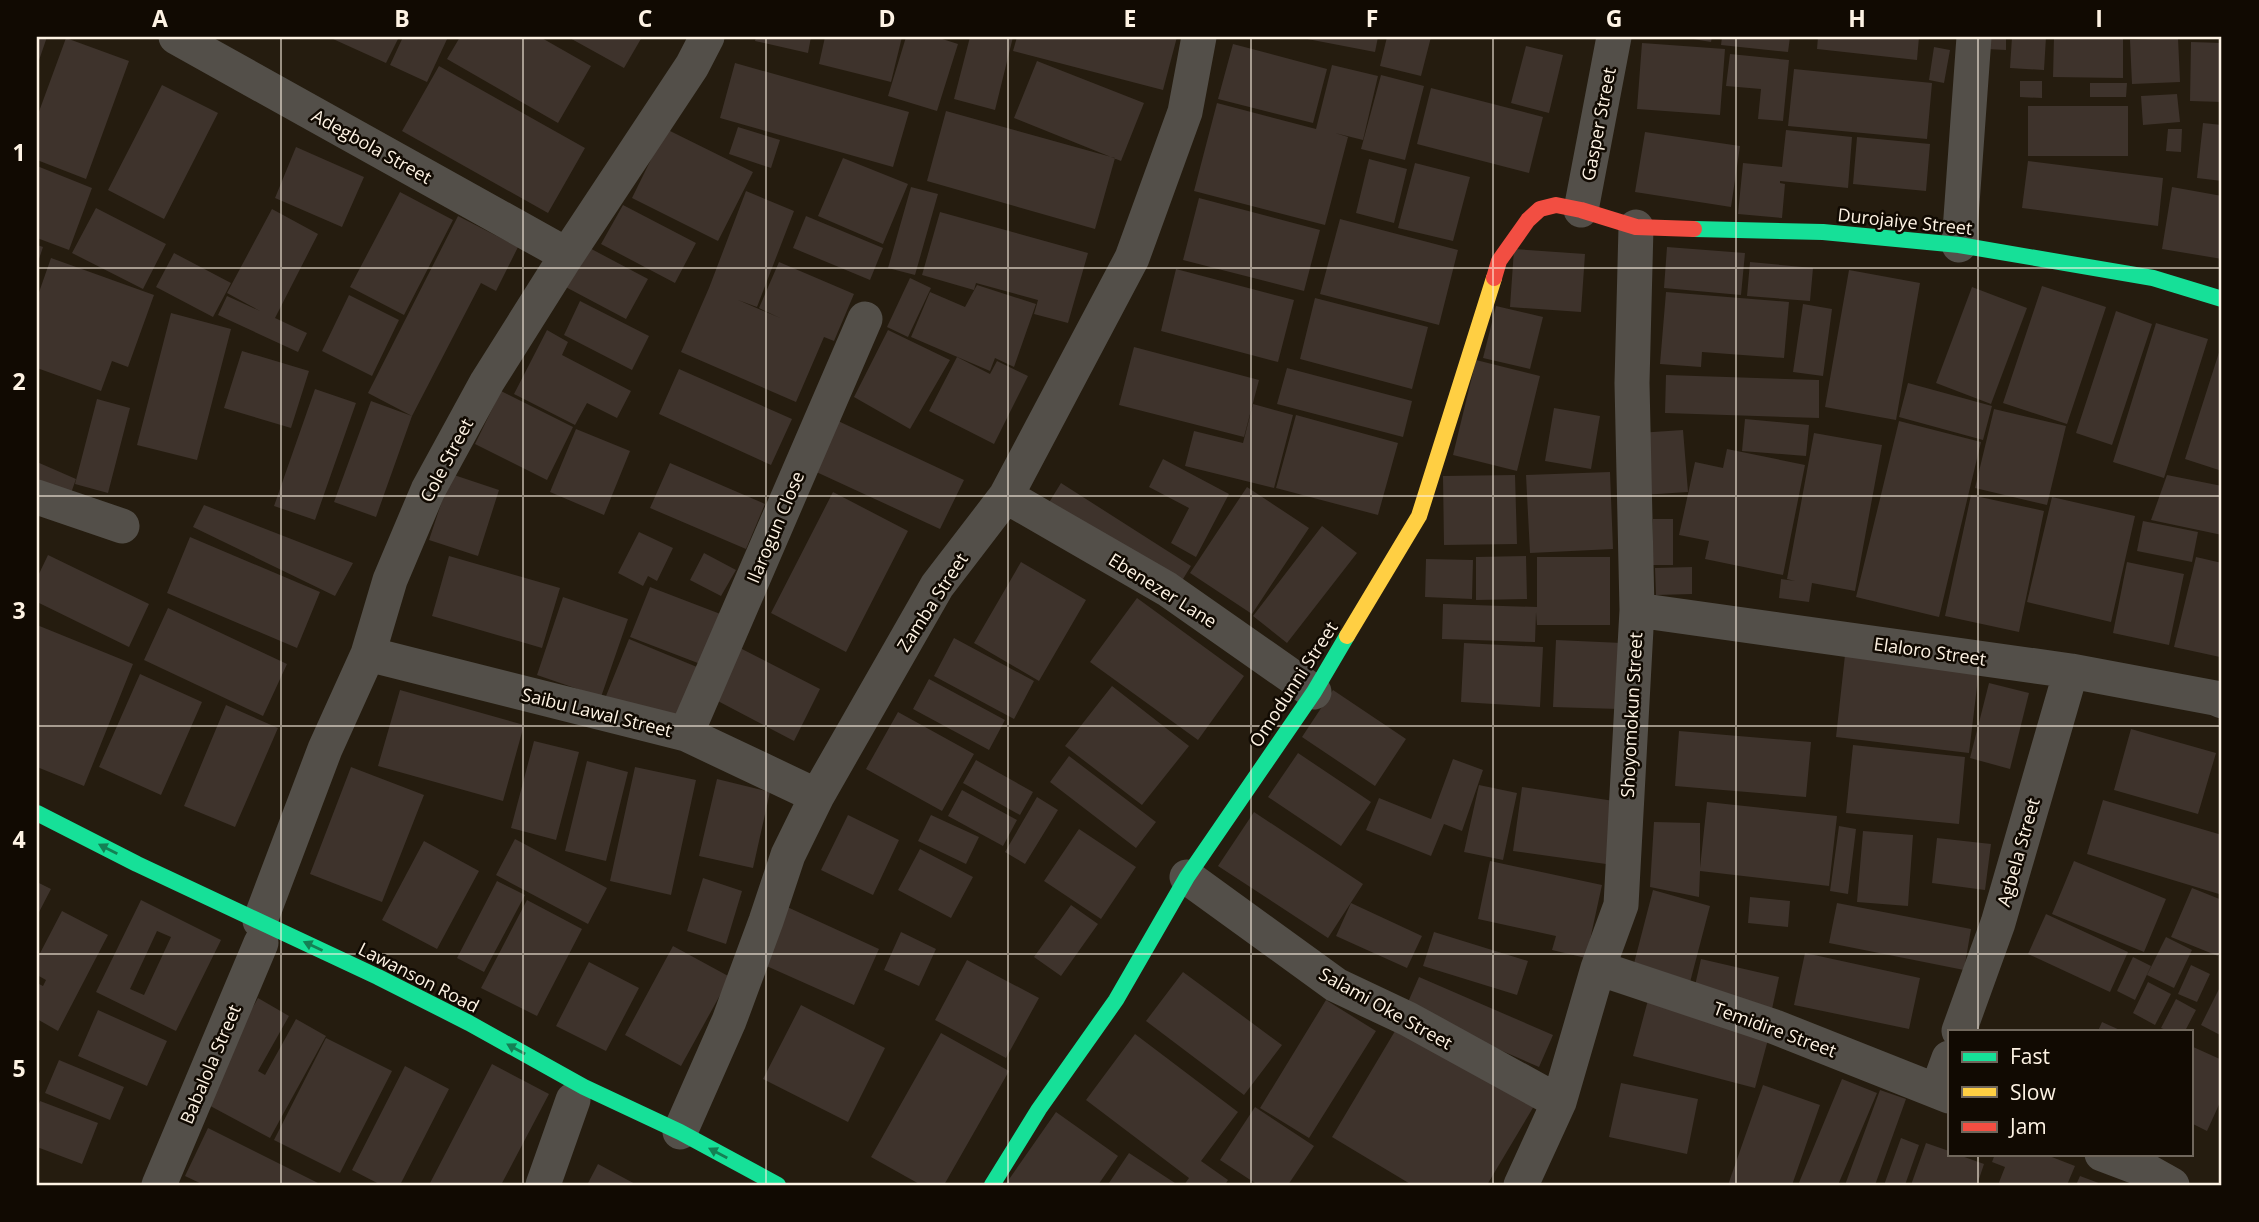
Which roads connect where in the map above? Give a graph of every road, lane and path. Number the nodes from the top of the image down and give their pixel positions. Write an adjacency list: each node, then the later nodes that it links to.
1 (176, 37): 9 (street, Adegbola Street)
2 (707, 37): 9 (street, Cole Street)
3 (1199, 37): 12 (street, Zamba Street)
4 (1614, 37): 6 (street, Gasper Street)
5 (1974, 37): 8 (street)
6 (1581, 210): 7 (street, Durojaiye Street); 18 (street, Omodunni Street)
7 (1636, 227): 8 (street, Durojaiye Street); 15 (street, Shoyomokun Street)
8 (1959, 245): 10 (street, Durojaiye Street)
9 (567, 255): 16 (street, Cole Street)
10 (2222, 299)
11 (864, 319): 20 (street, Ilarogun Close)
12 (1006, 496): 18 (street, Ebenezer Lane); 21 (street, Zamba Street)
13 (37, 497): 14 (street)
14 (122, 526)
15 (1637, 610): 17 (street, Elaloro Street); 25 (street, Shoyomokun Street)
16 (368, 654): 20 (street, Saibu Lawal Street); 24 (street, Cole Street)
17 (2071, 671): 19 (street, Elaloro Street); 26 (street, Agbela Street)
18 (1314, 692): 23 (street, Omodunni Street)
19 (2222, 701)
20 (686, 734): 21 (street, Saibu Lawal Street)
21 (817, 796): 31 (street, Zamba Street)
22 (37, 813): 24 (street, Lawanson Road, one-way to 22)
23 (1187, 877): 30 (street, Salami Oke Street); 36 (street, Omodunni Street)
24 (261, 937): 31 (street, Lawanson Road, one-way to 24); 33 (street, Babalola Street)
25 (1598, 968): 28 (street, Temidire Street); 30 (street, Shoyomokun Street)
26 (1959, 1030)
27 (1948, 1064): 28 (street)
28 (1943, 1093)
29 (573, 1100): 34 (street)
30 (1559, 1102): 37 (street, Shoyomokun Street)
31 (680, 1132): 35 (street, Lawanson Road, one-way to 31)
32 (2107, 1156): 38 (street)
33 (159, 1185)
34 (543, 1185)
35 (778, 1185)
36 (992, 1185)
37 (1521, 1185)
38 (2172, 1185)

